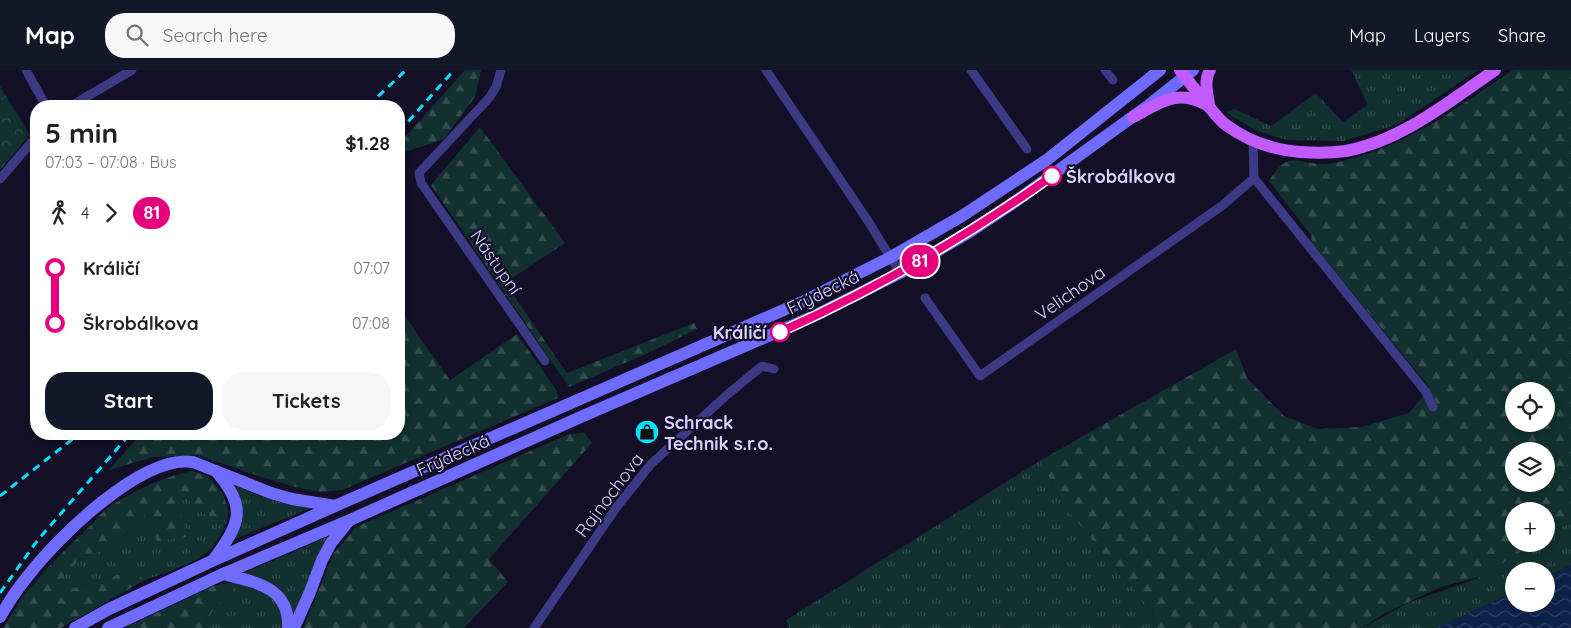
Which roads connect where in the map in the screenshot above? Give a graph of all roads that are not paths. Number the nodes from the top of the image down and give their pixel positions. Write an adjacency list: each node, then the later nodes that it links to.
1 (26, 70): 12 (street)
2 (132, 70): 13 (street)
3 (501, 70): 24 (street, Nástupní)
4 (766, 70): 21 (street)
5 (971, 70): 18 (street)
6 (1105, 70): 11 (street)
7 (1160, 70): 21 (main road, Frýdecká)
8 (1210, 70): 14 (main road)
9 (1495, 70): 16 (main road)
10 (1186, 72): 14 (main road); 15 (main road, Frýdecká)
11 (1113, 80)
12 (43, 100)
13 (81, 100)
14 (1209, 106): 15 (main road); 16 (main road)
15 (1133, 117): 22 (main road, Frýdecká)
16 (1253, 140): 20 (street)
17 (30, 143): 19 (street)
18 (1027, 149)
19 (0, 178)
20 (1254, 178): 23 (street, Velichova); 26 (street)
21 (891, 257): 22 (street); 28 (main road, Frýdecká)
22 (900, 273): 29 (main road, Frýdecká)
23 (925, 298)
24 (545, 361)
25 (774, 369): 37 (street, Rajnochova)
26 (1433, 406)
27 (214, 469): 28 (main road); 30 (main road); 32 (main road)
28 (335, 506): 30 (main road, Frýdecká)
29 (350, 520): 31 (main road, Frýdecká); 36 (main road)
30 (212, 561): 33 (main road, Frýdecká)
31 (223, 574): 34 (main road, Frýdecká); 35 (main road)
32 (0, 617)
33 (75, 628)
34 (108, 628)
35 (288, 628)
36 (294, 628)
37 (534, 628)

